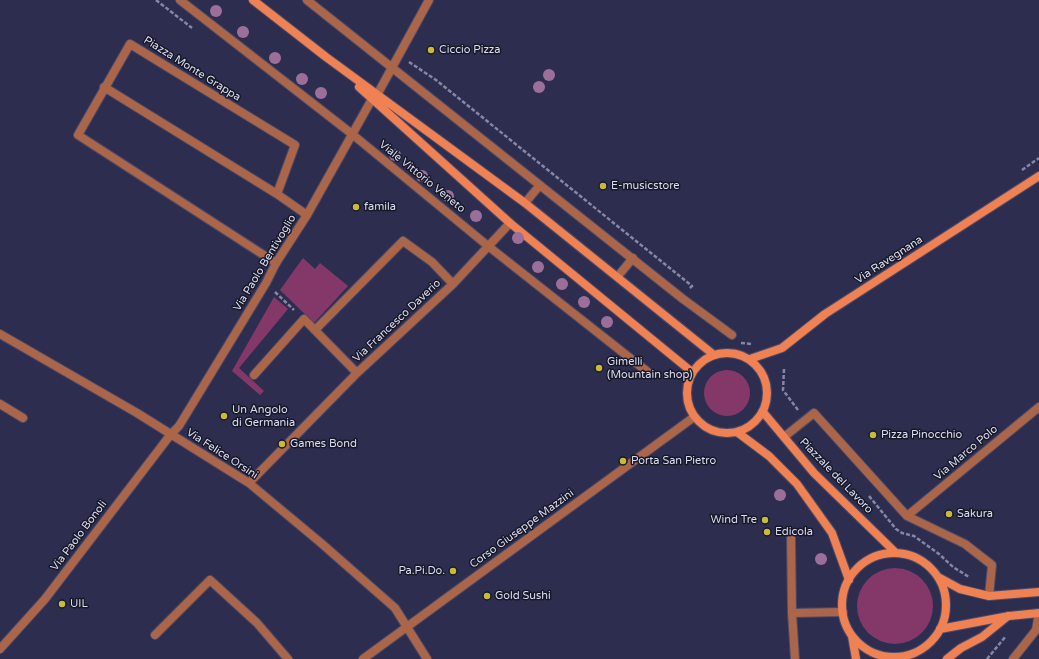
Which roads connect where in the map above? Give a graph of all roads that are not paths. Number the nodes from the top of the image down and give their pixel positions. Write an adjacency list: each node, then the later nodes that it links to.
1 (180, 0): 8 (street, Viale Vittorio Veneto)
2 (253, 0): 7 (main road, Viale Vittorio Veneto)
3 (307, 0): 5 (street)
4 (429, 0): 5 (street, Via Paolo Bentivoglio)
5 (392, 69): 7 (street, Via Paolo Bentivoglio); 10 (street)
6 (104, 87): 11 (street); 11 (street, Piazza Monte Grappa); 17 (street, Piazza Monte Grappa)
7 (375, 97): 8 (street, Via Paolo Bentivoglio); 12 (main road, Viale Vittorio Veneto); 14 (main road, Viale Vittorio Veneto)
8 (352, 134): 13 (street, Via Paolo Bentivoglio); 15 (street, Viale Vittorio Veneto)
9 (1039, 176): 24 (main road, Via Ravegnana)
10 (540, 185): 12 (street); 16 (street)
11 (277, 194): 13 (street)
12 (525, 203): 18 (main road, Viale Vittorio Veneto)
13 (307, 215): 17 (street, Via Paolo Bentivoglio)
14 (510, 223): 15 (street, Via Francesco Daverio); 25 (main road, Viale Vittorio Veneto)
15 (488, 246): 19 (street, Via Francesco Daverio); 27 (street, Viale Vittorio Veneto)
16 (633, 258): 18 (street); 22 (street)
17 (276, 263): 35 (street, Via Paolo Bentivoglio)
18 (618, 276): 23 (main road, Viale Vittorio Veneto)
19 (453, 284): 20 (street, Via Francesco Daverio); 26 (street, Via Francesco Daverio)
20 (316, 330): 26 (street, Via Francesco Daverio); 28 (street, Via Francesco Daverio)
21 (0, 334): 35 (street, Via Felice Orsini)
22 (733, 338)
23 (714, 355): 24 (main road); 25 (main road)
24 (750, 359): 31 (main road)
25 (692, 372): 32 (main road)
26 (357, 373): 37 (street, Via Francesco Daverio)
27 (649, 373)
28 (254, 375)
29 (0, 404): 33 (street)
30 (1039, 407): 38 (street, Via Marco Polo)
31 (763, 412): 34 (main road); 36 (main road, Piazzale del Lavoro)
32 (694, 417): 34 (main road); 49 (street, Corso Giuseppe Mazzini)
33 (23, 418)
34 (737, 432): 42 (main road)
35 (171, 434): 37 (street, Via Felice Orsini); 53 (street, Via Paolo Bonoli)
36 (784, 438): 38 (street); 40 (main road, Piazzale del Lavoro)
37 (248, 483): 49 (street, Via Felice Orsini)
38 (907, 516): 44 (street)
39 (791, 537): 46 (street)
40 (896, 553): 41 (main road, Piazzale del Lavoro); 42 (main road, Piazzale del Lavoro)
41 (938, 576): 44 (main road); 50 (main road, Piazzale del Lavoro)
42 (849, 580): 45 (main road, Piazzale del Lavoro)
43 (1039, 592): 44 (main road)
44 (989, 596)
45 (843, 612): 46 (street); 52 (main road, Piazzale del Lavoro)
46 (792, 613): 58 (street)
47 (1039, 613): 48 (main road); 62 (street)
48 (1009, 616): 50 (main road); 61 (main road)
49 (406, 626): 56 (street, Corso Giuseppe Mazzini); 57 (street, Via Felice Orsini)
50 (940, 629): 54 (main road, Piazzale del Lavoro)
51 (155, 635): 55 (street)
52 (852, 636): 54 (main road, Piazzale del Lavoro); 59 (main road)
53 (0, 649)
54 (921, 649): 60 (main road)
55 (288, 659)
56 (363, 659)
57 (427, 659)
58 (795, 659)
59 (856, 659)
60 (906, 659)
61 (947, 659)
62 (1013, 659)

